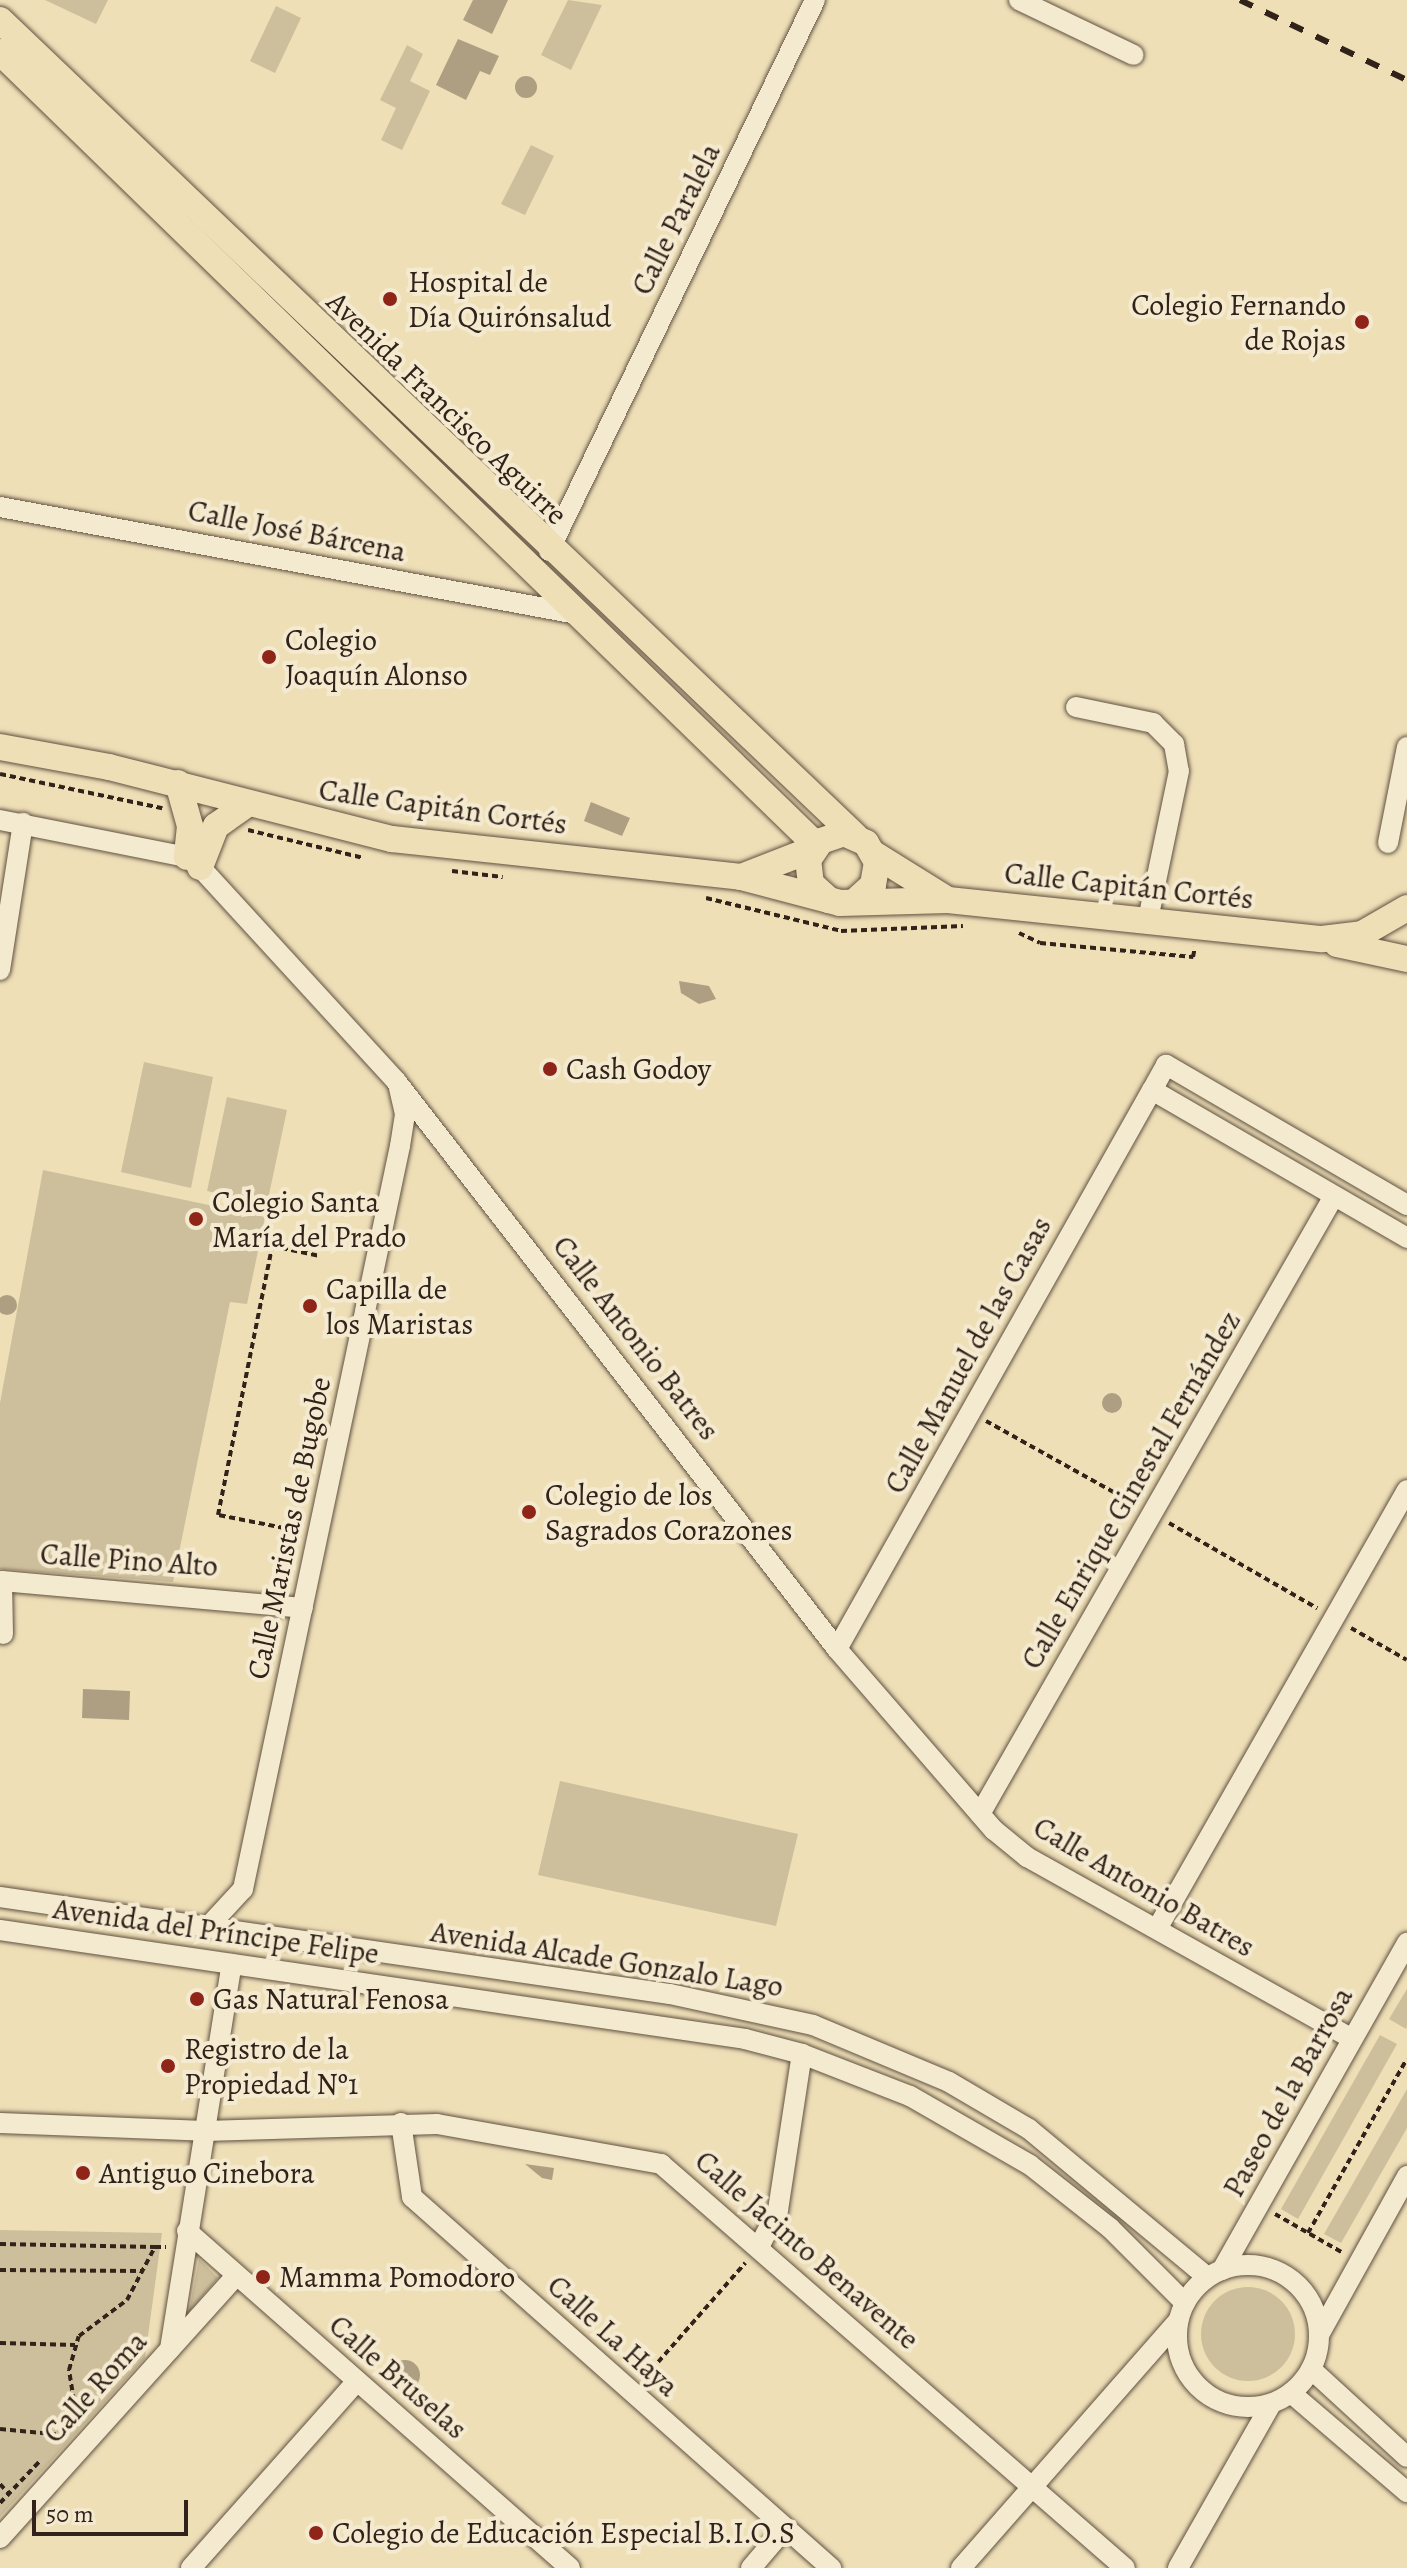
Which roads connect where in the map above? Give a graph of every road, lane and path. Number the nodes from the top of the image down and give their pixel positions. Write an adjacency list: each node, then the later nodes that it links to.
1 (815, 0): 7 (street, Calle Paralela)
2 (1019, 0): 5 (street)
3 (0, 20): 7 (main road, Avenida Francisco Aguirre)
4 (0, 52): 8 (main road, Avenida Francisco Aguirre)
5 (1134, 55)
6 (0, 507): 8 (street, Calle José Bárcena)
7 (549, 551): 16 (main road, Avenida Francisco Aguirre)
8 (583, 615): 18 (main road, Avenida Francisco Aguirre)
9 (1076, 707): 26 (street)
10 (0, 747): 12 (main road, Calle Capitán Cortés)
11 (1407, 747): 17 (street)
12 (178, 783): 13 (main road, Calle Capitán Cortés); 20 (main road)
13 (247, 804): 20 (main road); 21 (main road, Calle Capitán Cortés)
14 (0, 820): 15 (street)
15 (23, 823): 20 (street); 29 (street)
16 (855, 836): 18 (main road, Calle Capitán Cortés); 19 (main road, Calle Capitán Cortés)
17 (1388, 843)
18 (814, 847): 21 (main road, Calle Capitán Cortés); 22 (main road)
19 (874, 854): 23 (main road, Calle Capitán Cortés); 24 (main road)
20 (193, 862): 30 (street, Calle Antonio Batres)
21 (741, 877): 22 (main road, Calle Capitán Cortés)
22 (829, 900): 24 (main road, Calle Capitán Cortés)
23 (948, 900): 24 (main road, Calle Capitán Cortés); 26 (main road, Calle Capitán Cortés)
24 (855, 901)
25 (1407, 908): 27 (main road, Calle Capitán Cortés)
26 (1148, 920): 27 (main road, Calle Capitán Cortés)
27 (1302, 937): 28 (main road, Calle Capitán Cortés)
28 (1407, 959)
29 (0, 970)
30 (396, 1081): 41 (street, Calle Maristas de Bugobe); 45 (street, Calle Antonio Batres)
31 (1152, 1090): 32 (street); 33 (street); 36 (street, Calle Manuel de las Casas)
32 (1334, 1196): 34 (street); 47 (street, Calle Enrique Ginestal Fernández)
33 (1407, 1205)
34 (1407, 1238)
35 (320, 1256): 40 (path)
36 (970, 1412): 38 (path); 45 (street, Calle Manuel de las Casas)
37 (1407, 1490): 50 (street)
38 (1137, 1506)
39 (1167, 1522): 42 (path)
40 (294, 1530)
41 (303, 1608): 44 (street, Calle Pino Alto); 49 (street, Calle Maristas de Bugobe)
42 (1319, 1609)
43 (1349, 1626): 46 (path)
44 (3, 1634)
45 (837, 1649): 47 (street, Calle Antonio Batres)
46 (1407, 1660)
47 (980, 1814): 50 (street, Calle Antonio Batres)
48 (0, 1897): 49 (street, Avenida del Príncipe Felipe)
49 (207, 1928): 70 (street, Avenida Alcade Gonzalo Lago)
50 (1157, 1929): 54 (street, Calle Antonio Batres)
51 (0, 1930): 53 (street, Avenida del Príncipe Felipe)
52 (1407, 1943): 54 (street, Paseo de la Barrosa)
53 (232, 1964): 55 (street, Avenida del Príncipe Felipe); 59 (street)
54 (1352, 2039): 70 (street, Paseo de la Barrosa)
55 (802, 2054): 66 (street); 72 (street)
56 (1407, 2059): 62 (path)
57 (0, 2123): 59 (street, Calle Jacinto Benavente)
58 (401, 2123): 59 (street, Calle Jacinto Benavente); 66 (street, Calle Jacinto Benavente); 92 (street, Calle La Haya)
59 (205, 2131): 63 (street)
60 (1407, 2176): 73 (street)
61 (1273, 2213): 62 (path)
62 (1308, 2233): 67 (path)
63 (186, 2239): 65 (path); 71 (street, Calle Bruselas); 76 (street)
64 (0, 2244): 65 (path)
65 (155, 2247): 69 (path)
66 (759, 2247): 78 (path); 88 (street, Calle Jacinto Benavente)
67 (1343, 2253)
68 (0, 2270): 69 (path)
69 (142, 2271): 75 (path)
70 (1215, 2273): 72 (street); 73 (street)
71 (236, 2276): 76 (street, Calle Roma); 79 (street, Calle Bruselas)
72 (1181, 2312): 81 (street); 88 (street)
73 (1319, 2335): 77 (street)
74 (0, 2343): 75 (path)
75 (75, 2345): 83 (path)
76 (170, 2349): 93 (street, Calle Roma)
77 (1311, 2369): 80 (street); 86 (street)
78 (642, 2380)
79 (357, 2381): 94 (street); 95 (street, Calle Bruselas)
80 (1291, 2393): 81 (street); 89 (street)
81 (1271, 2404): 100 (street)
82 (0, 2429): 83 (path)
83 (63, 2435): 84 (path)
84 (54, 2445)
85 (45, 2454): 90 (path)
86 (1407, 2457)
87 (0, 2484): 90 (path)
88 (1032, 2487): 98 (street); 99 (street, Calle Jacinto Benavente)
89 (1407, 2492)
90 (9, 2494): 91 (path)
91 (0, 2503)
92 (785, 2528): 96 (street); 97 (street, Calle La Haya)
93 (0, 2538)
94 (191, 2568)
95 (570, 2568)
96 (751, 2568)
97 (831, 2568)
98 (961, 2568)
99 (1125, 2568)
100 (1178, 2568)

